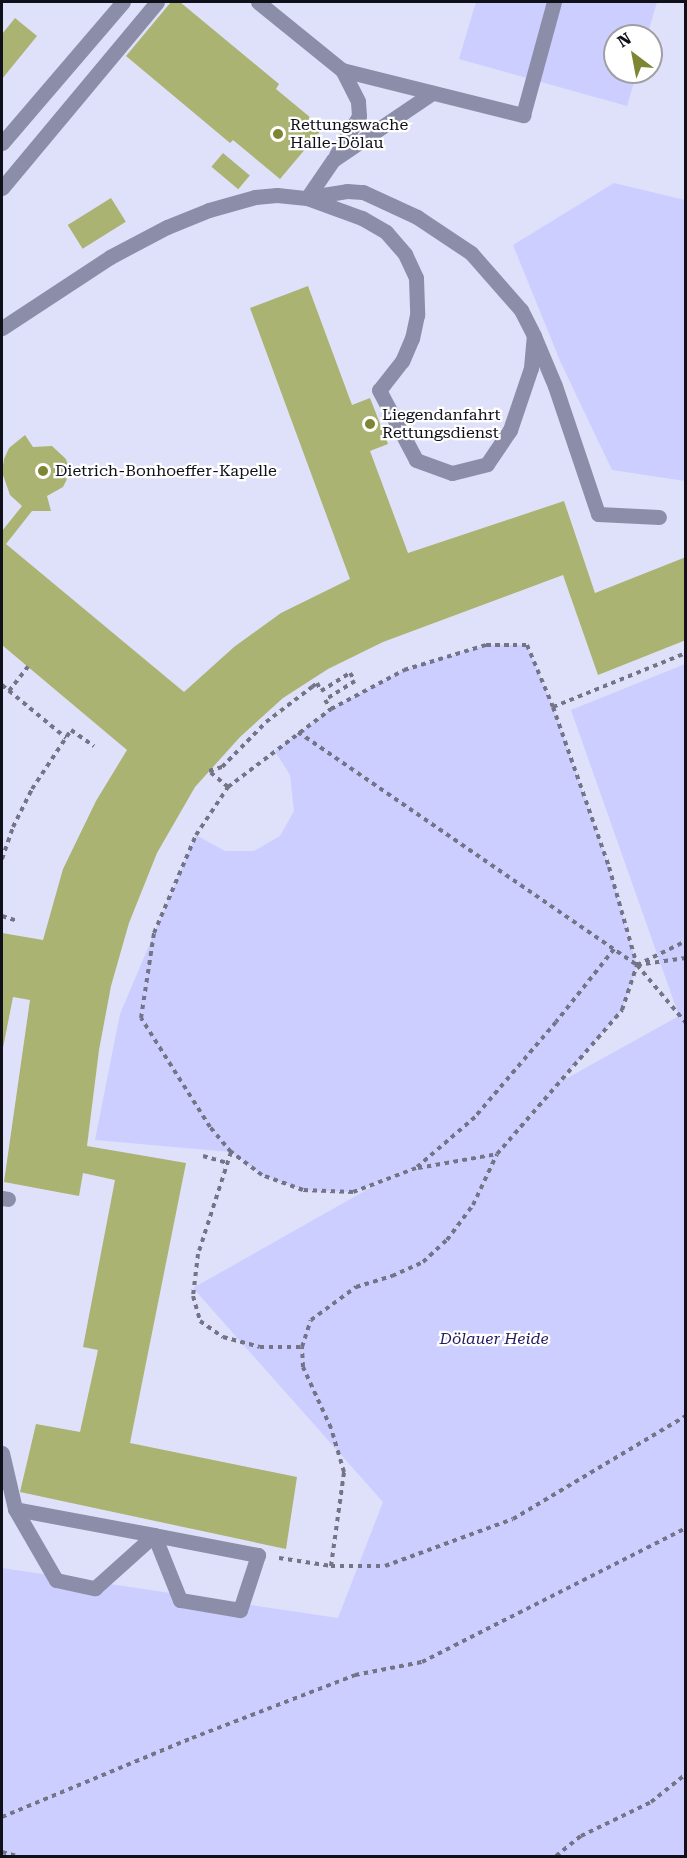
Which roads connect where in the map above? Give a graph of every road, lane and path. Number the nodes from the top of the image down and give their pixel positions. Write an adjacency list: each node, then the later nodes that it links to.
1 (123, 2): 7 (lane)
2 (157, 2): 9 (lane)
3 (258, 2): 5 (lane)
4 (554, 2): 6 (lane)
5 (342, 70): 6 (lane); 8 (lane)
6 (432, 93): 8 (lane)
7 (2, 143)
8 (333, 160): 10 (lane)
9 (2, 188)
10 (307, 198): 11 (lane); 12 (lane); 12 (lane)
11 (2, 328)
12 (534, 336): 13 (lane)
13 (659, 517)
14 (686, 653): 18 (path)
15 (28, 667): 17 (path)
16 (2, 685): 17 (path)
17 (9, 691): 21 (path)
18 (553, 707): 19 (path); 30 (path)
19 (331, 709): 20 (path); 23 (path)
20 (298, 732): 23 (path); 28 (path)
21 (66, 738): 22 (path); 24 (path)
22 (94, 746)
23 (228, 787): 32 (path)
24 (2, 859)
25 (2, 916): 26 (path)
26 (17, 921)
27 (686, 941): 30 (path)
28 (614, 949): 30 (path); 36 (path)
29 (686, 958): 30 (path)
30 (637, 965): 31 (path); 33 (path)
31 (686, 1023)
32 (231, 1152): 35 (path); 36 (path)
33 (497, 1154): 36 (path); 37 (path)
34 (203, 1156): 35 (path)
35 (228, 1163): 37 (path)
36 (416, 1168)
37 (302, 1347): 44 (path)
38 (686, 1416): 44 (path)
39 (2, 1453): 40 (lane)
40 (15, 1509): 42 (lane); 42 (lane)
41 (686, 1528): 46 (path)
42 (154, 1535): 43 (lane); 43 (lane)
43 (258, 1555): 44 (path)
44 (331, 1566)
45 (686, 1774): 49 (path)
46 (2, 1817)
47 (2, 1852): 48 (path)
48 (16, 1857)
49 (556, 1857)

